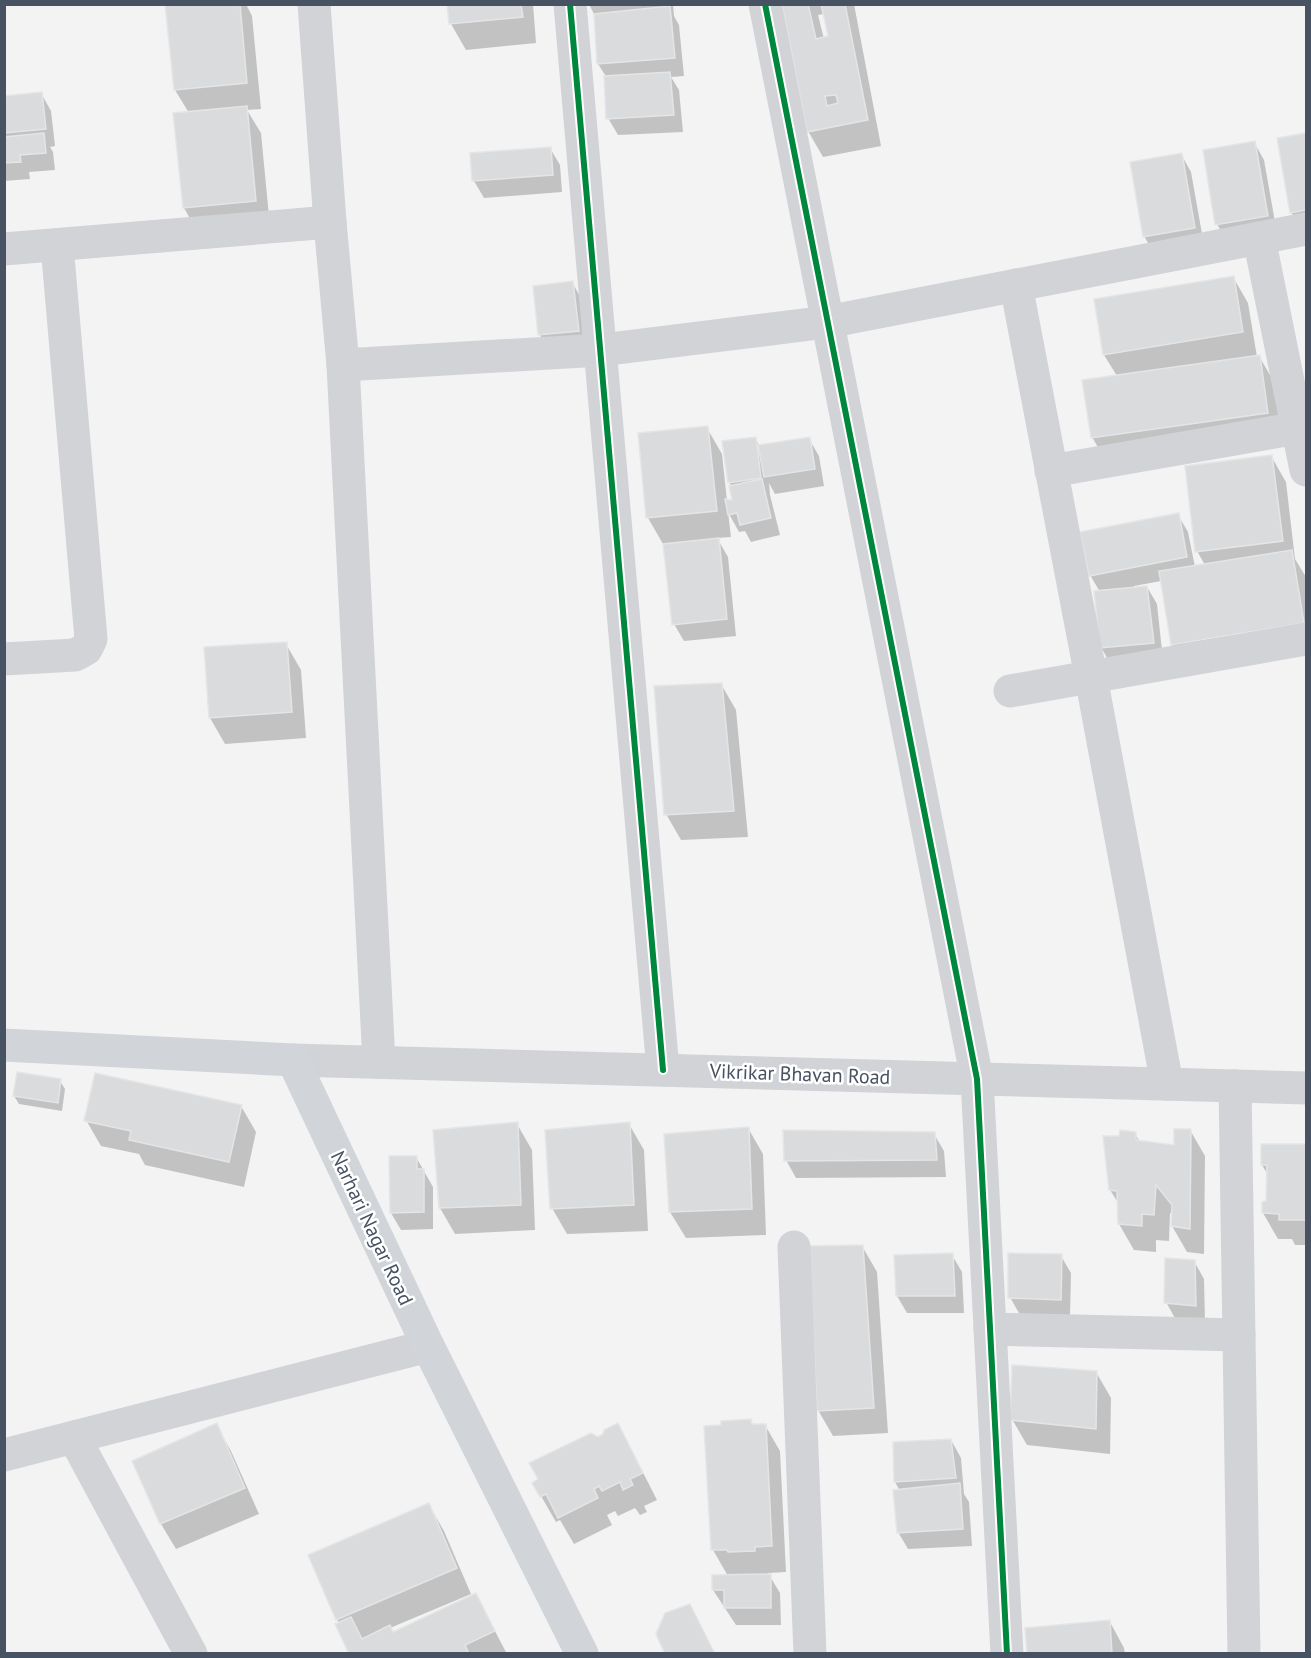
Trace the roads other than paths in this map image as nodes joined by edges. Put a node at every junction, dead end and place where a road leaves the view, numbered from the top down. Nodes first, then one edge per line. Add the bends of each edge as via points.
1 (314, 4) edge
2 (570, 4) edge
3 (765, 4) edge
4 (330, 222) junction
5 (1306, 229) edge
6 (1259, 238) junction
7 (57, 245) junction
8 (4, 249) edge
9 (1016, 285) junction
10 (827, 322) junction
11 (601, 350) junction
12 (343, 365) junction
13 (1298, 428) junction
14 (1306, 470) edge
15 (1052, 471) junction
16 (1306, 639) edge
17 (4, 659) edge
18 (1091, 677) junction
19 (1010, 691) dead end
20 (4, 1045) edge
21 (294, 1060) junction
22 (379, 1062) junction
23 (663, 1070) junction
24 (977, 1079) junction
25 (1167, 1084) junction
26 (1235, 1086) junction
27 (1306, 1088) edge
28 (794, 1247) dead end
29 (990, 1329) junction
30 (1239, 1335) junction
31 (428, 1346) junction
32 (74, 1437) junction
33 (4, 1455) edge
34 (191, 1653) edge
35 (582, 1653) edge
36 (810, 1653) edge
37 (1007, 1653) edge
38 (1244, 1653) edge

1 - 4 street
2 - 11 street
3 - 10 street
4 - 7 street
4 - 12 street
5 - 6 street
6 - 9 street
6 - 13 street
7 - 8 street
7 - 17 street via 90,639 86,649 75,654
9 - 10 street
9 - 15 street
10 - 11 street
10 - 24 street
11 - 12 street
11 - 23 street
12 - 22 street
13 - 14 street
13 - 15 street
15 - 18 street
16 - 18 street
18 - 19 street
18 - 25 street
20 - 21 street
21 - 22 street, Vikrikar Bhavan Road
21 - 31 street, Narhari Nagar Road
22 - 23 street, Vikrikar Bhavan Road
23 - 24 street, Vikrikar Bhavan Road
24 - 25 street, Vikrikar Bhavan Road
24 - 29 street
25 - 26 street, Vikrikar Bhavan Road
26 - 27 street, Vikrikar Bhavan Road
26 - 30 street
28 - 36 street
29 - 30 street
29 - 37 street
30 - 38 street
31 - 32 street
31 - 35 street, Narhari Nagar Road
32 - 33 street
32 - 34 street

